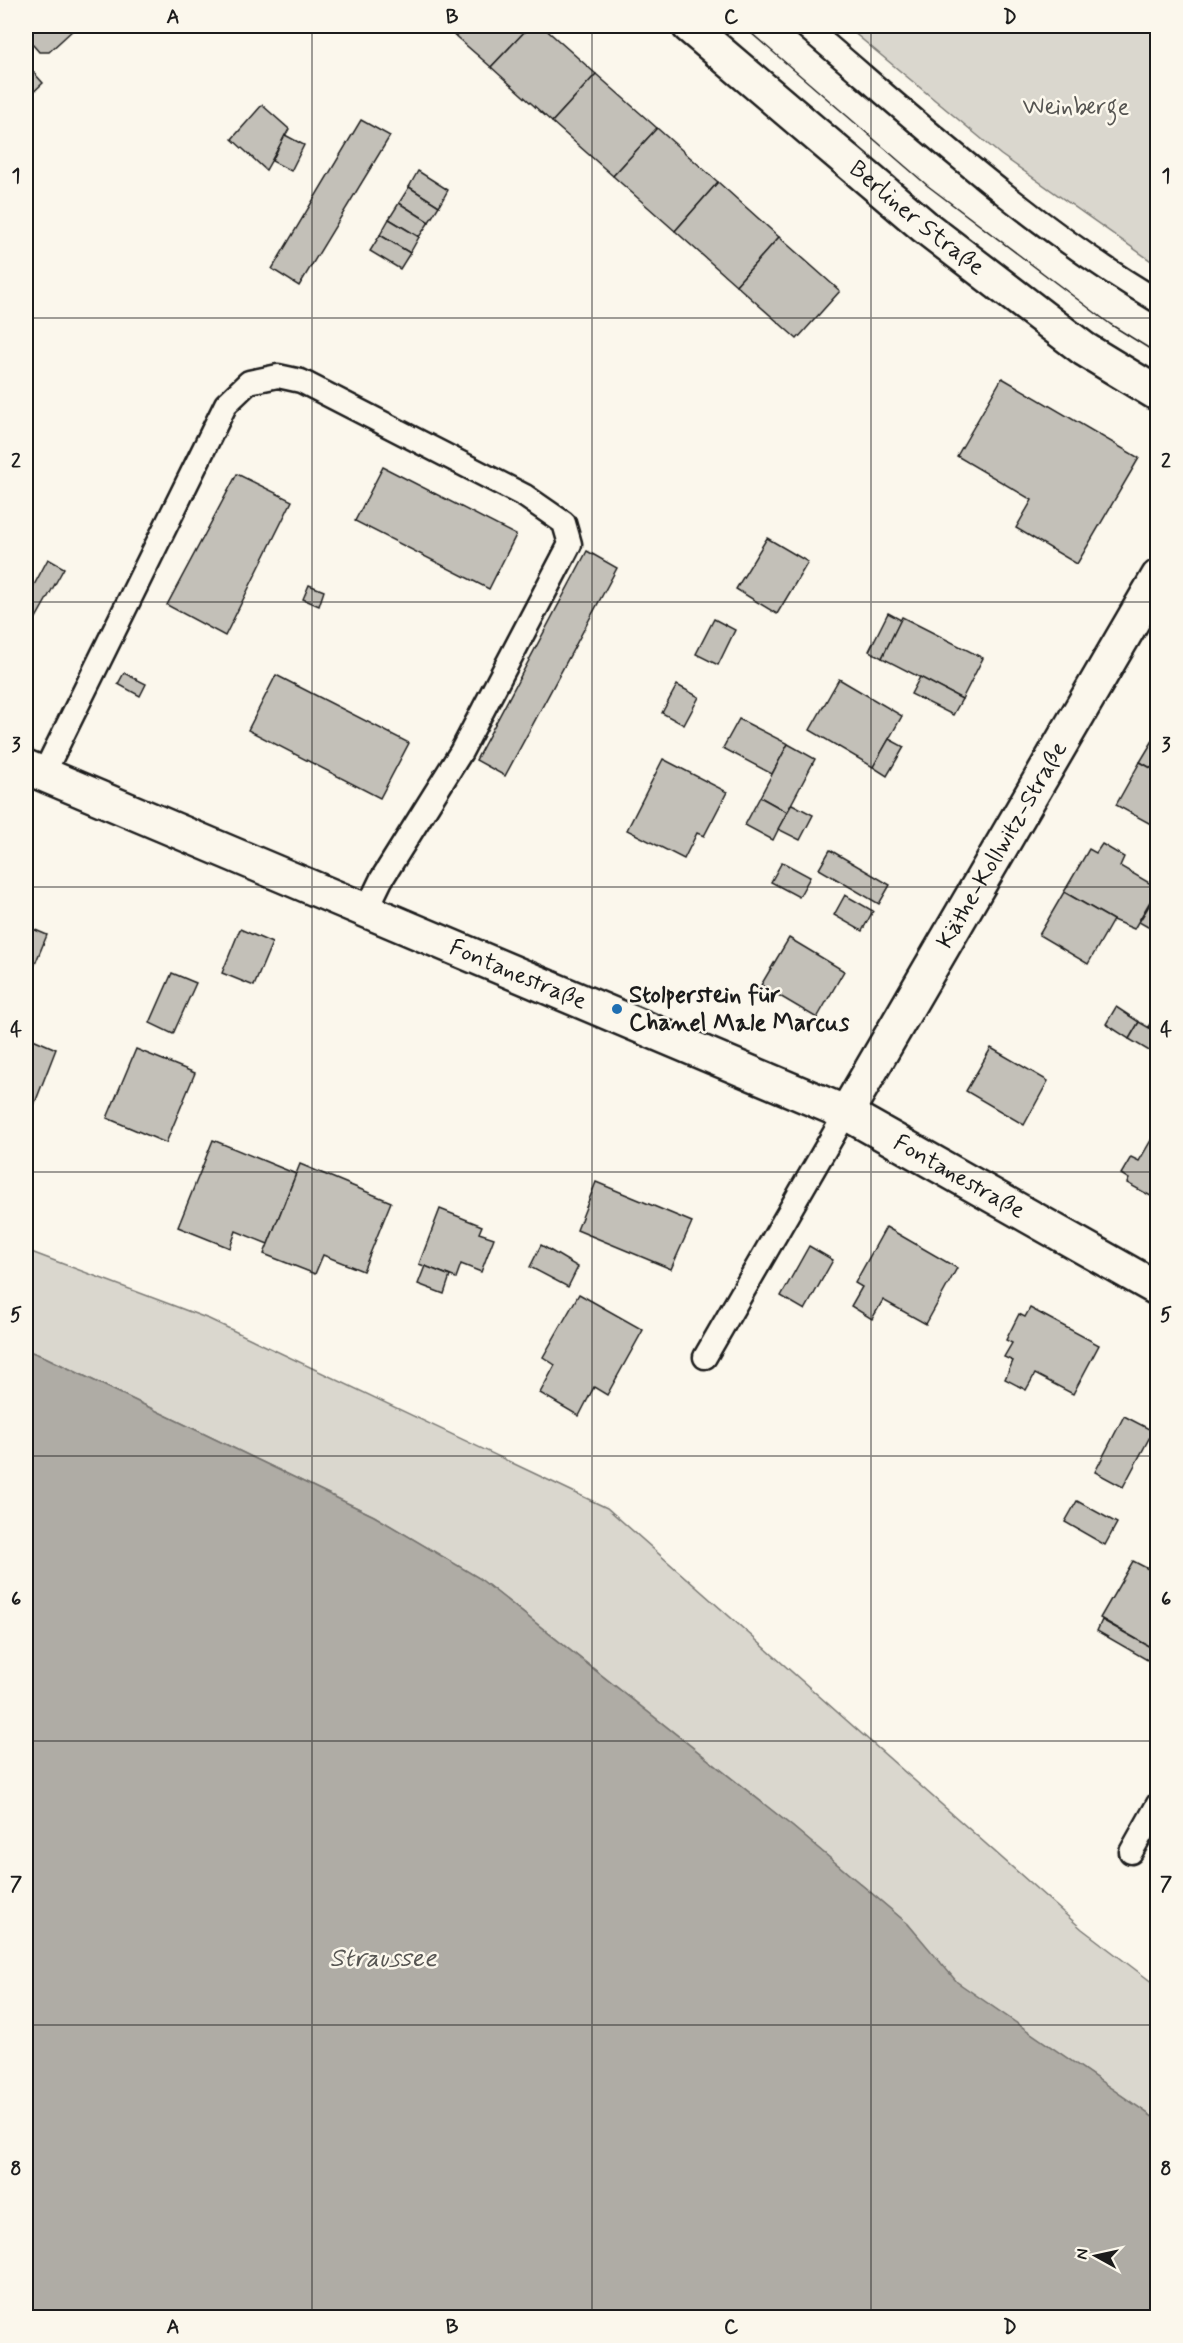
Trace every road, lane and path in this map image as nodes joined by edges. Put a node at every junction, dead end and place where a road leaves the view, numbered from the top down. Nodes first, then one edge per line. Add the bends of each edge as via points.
1 (689, 26) edge
2 (805, 26) edge
3 (1158, 301) edge
4 (1158, 394) edge
5 (1158, 577) edge
6 (34, 771) edge
7 (366, 911) junction
8 (846, 1113) junction
9 (1158, 1289) edge
10 (705, 1356) dead end
11 (1158, 1804) edge
12 (1131, 1852) dead end

1 - 4 street, Berliner Straße via 925,227 1084,349
2 - 3 lane via 1038,221
5 - 8 street, Käthe-Kollwitz-Straße
6 - 7 street, Fontanestraße
6 - 7 lane via 226,404 249,382 278,376 301,381 525,496 564,523 570,544 461,752 381,880
7 - 8 street, Fontanestraße
8 - 9 street, Fontanestraße
8 - 10 lane
11 - 12 lane

